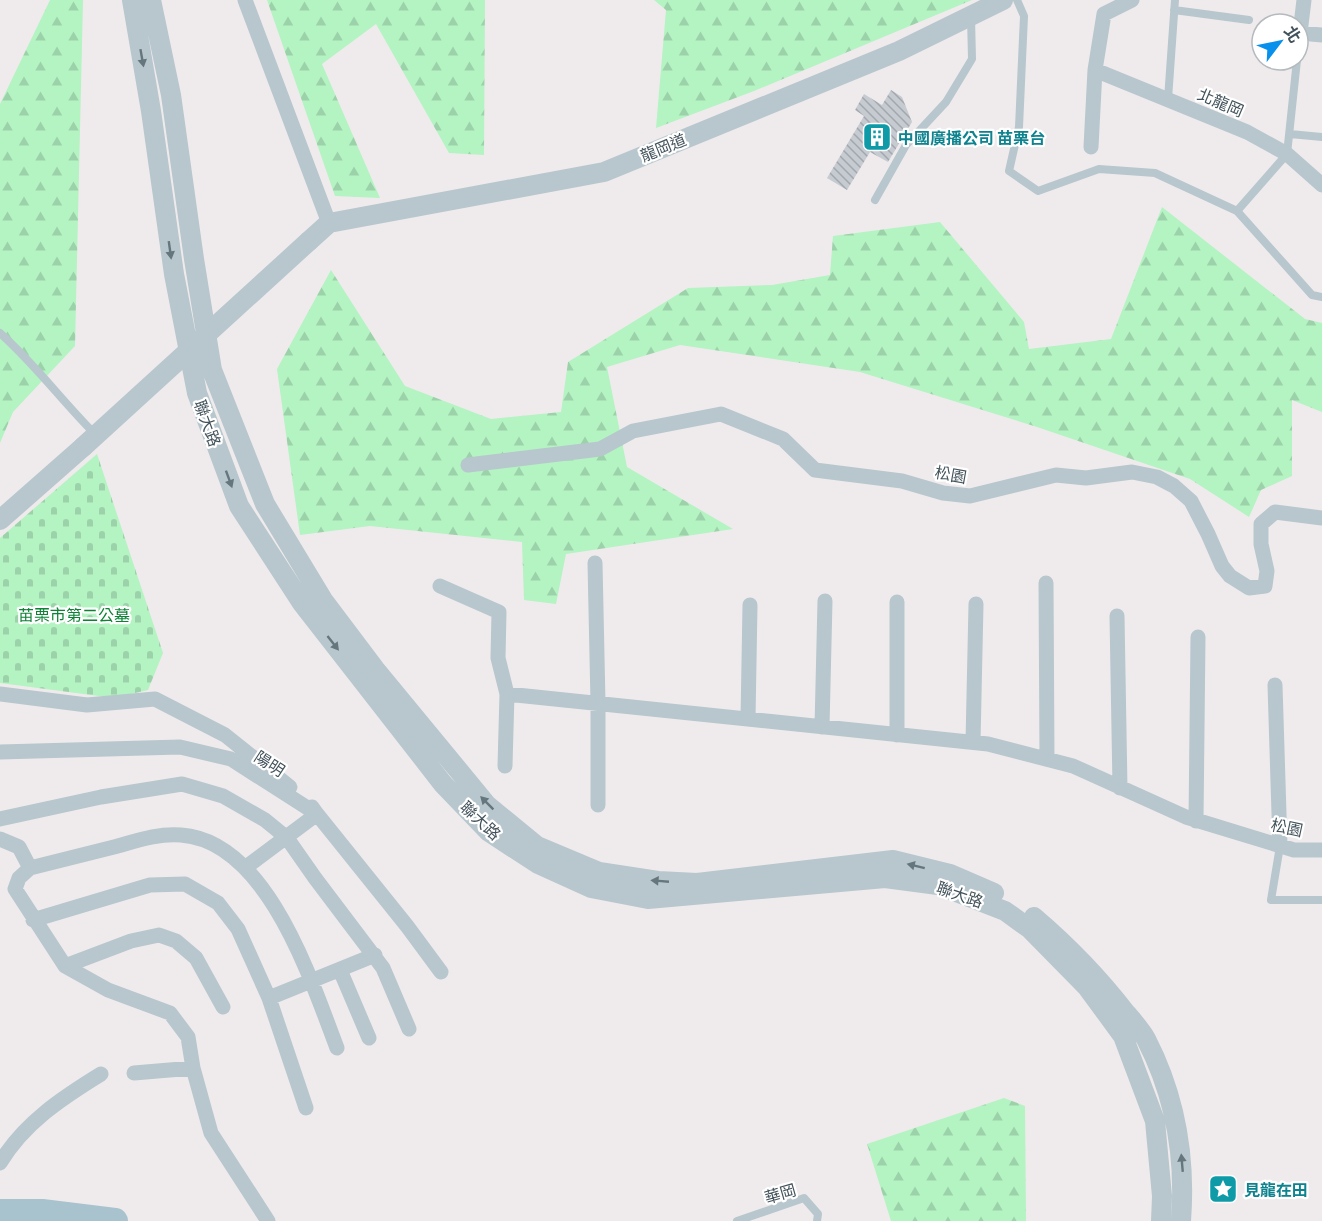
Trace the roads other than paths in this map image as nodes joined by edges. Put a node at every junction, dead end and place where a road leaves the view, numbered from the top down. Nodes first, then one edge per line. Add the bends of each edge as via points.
1 (132, 0) edge
2 (151, 0) edge
3 (245, 0) edge
4 (1003, 0) edge
5 (1017, 0) edge
6 (1132, 0) edge
7 (1175, 0) edge
8 (1174, 10) junction
9 (971, 16) junction
10 (1249, 20) dead end
11 (1095, 70) junction
12 (1296, 72) edge
13 (1168, 99) junction
14 (1290, 134) junction
15 (1322, 137) edge
16 (1090, 147) dead end
17 (1287, 154) junction
18 (1322, 185) edge
19 (875, 200) dead end
20 (1237, 211) junction
21 (329, 223) junction
22 (1322, 297) edge
23 (0, 333) edge
24 (89, 441) junction
25 (468, 465) dead end
26 (1322, 518) edge
27 (0, 520) edge
28 (595, 563) dead end
29 (1046, 582) dead end
30 (440, 586) dead end
31 (825, 601) dead end
32 (897, 602) dead end
33 (976, 604) dead end
34 (750, 605) dead end
35 (1117, 616) dead end
36 (1198, 637) dead end
37 (369, 675) junction
38 (1275, 685) dead end
39 (0, 694) edge
40 (507, 694) junction
41 (598, 704) junction
42 (748, 719) junction
43 (822, 727) junction
44 (897, 735) junction
45 (973, 742) junction
46 (0, 752) edge
47 (1047, 759) junction
48 (505, 766) dead end
49 (1120, 788) junction
50 (598, 805) dead end
51 (317, 814) junction
52 (0, 819) edge
53 (1196, 821) junction
54 (287, 837) junction
55 (0, 839) edge
56 (1280, 846) junction
57 (1322, 850) edge
58 (246, 867) junction
59 (30, 868) junction
60 (1322, 900) edge
61 (33, 920) junction
62 (375, 955) junction
63 (65, 966) junction
64 (340, 970) junction
65 (441, 972) dead end
66 (311, 981) junction
67 (269, 998) junction
68 (223, 1007) dead end
69 (409, 1029) dead end
70 (369, 1038) dead end
71 (338, 1048) dead end
72 (193, 1068) junction
73 (134, 1073) dead end
74 (101, 1074) dead end
75 (306, 1108) dead end
76 (0, 1163) edge
77 (0, 1212) edge
78 (115, 1221) edge
79 (268, 1221) edge
80 (737, 1221) edge
81 (818, 1221) edge
82 (1161, 1221) edge
83 (1181, 1221) edge

1 -> 37 street, 聯大路 via 174,274 197,393 239,506 302,603
2 - 37 street, 聯大路 via 171,95 212,369 265,504
3 - 21 street
4 - 9 street, 龍岡道
5 - 20 lane via 1024,15 1020,116 1009,171 1038,191 1099,169 1155,173
6 - 11 street via 1104,14
7 - 8 lane
8 - 10 lane
8 - 13 lane
9 - 19 lane via 972,59 946,102 906,145
9 - 21 street, 龍岡道 via 899,51 604,172
11 - 13 street, 北龍岡
11 - 16 street
12 - 14 lane
13 - 17 street, 北龍岡 via 1247,132
14 - 15 lane
14 - 17 lane
17 - 18 street, 北龍岡
17 - 20 lane
20 - 22 lane via 1312,295
21 - 24 street, bridge
23 - 24 lane via 26,356 73,412
24 - 27 street
25 - 26 street, 松園 via 600,450 633,430 721,414 783,440 814,470 902,481 944,493 970,496 1056,475 1086,478 1132,472 1157,477 1191,501 1222,566 1249,588 1265,586 1261,524 1275,512
28 - 41 street
29 - 47 street
30 - 40 street via 499,612 498,658
31 - 43 street
32 - 44 street
33 - 45 street
34 - 42 street
35 - 49 street
36 - 53 street
37 - 82 street, 聯大路 via 443,784 489,832 538,864 591,888 648,899 885,878 938,885 1005,911 1030,929 1087,987 1123,1036 1155,1121
83 -> 37 street, 聯大路 via 1184,1187 1179,1133 1162,1075 1145,1037 1068,945 1019,904 950,874 893,860 697,883 599,872 537,846 487,804
38 - 56 street
39 - 51 street via 87,705 155,699 225,735 304,798
40 - 41 street, 松園
40 - 48 street
41 - 42 street, 松園
41 - 50 street
42 - 43 street, 松園
43 - 44 street, 松園
44 - 45 street, 松園
45 - 47 street, 松園
46 - 51 street, 陽明 via 180,747 231,759
47 - 49 street, 松園 via 1073,766
49 - 53 street, 松園
51 - 54 street
51 - 65 street, 陽明
52 - 54 street via 182,784 223,796
53 - 56 street, 松園
54 - 58 street
54 - 62 street
55 - 59 street via 19,847
56 - 57 street, 松園
56 - 60 lane via 1271,900
58 - 59 street via 208,840 181,835 156,836
58 - 66 street via 302,955
59 - 61 street via 19,878 15,889
61 - 63 street
61 - 67 street via 150,885 185,884 218,903 238,929
62 - 64 street
62 - 69 street
63 - 68 street via 159,934 176,941 196,958
63 - 72 street via 108,990 170,1012 188,1037
64 - 66 street
64 - 70 street
66 - 67 street
66 - 71 street
67 - 75 street
72 - 73 street
72 - 79 street via 211,1133
74 - 76 street via 44,1112 12,1144
77 - 78 main road via 42,1212
80 - 81 lane, 華岡 via 804,1198 818,1214

